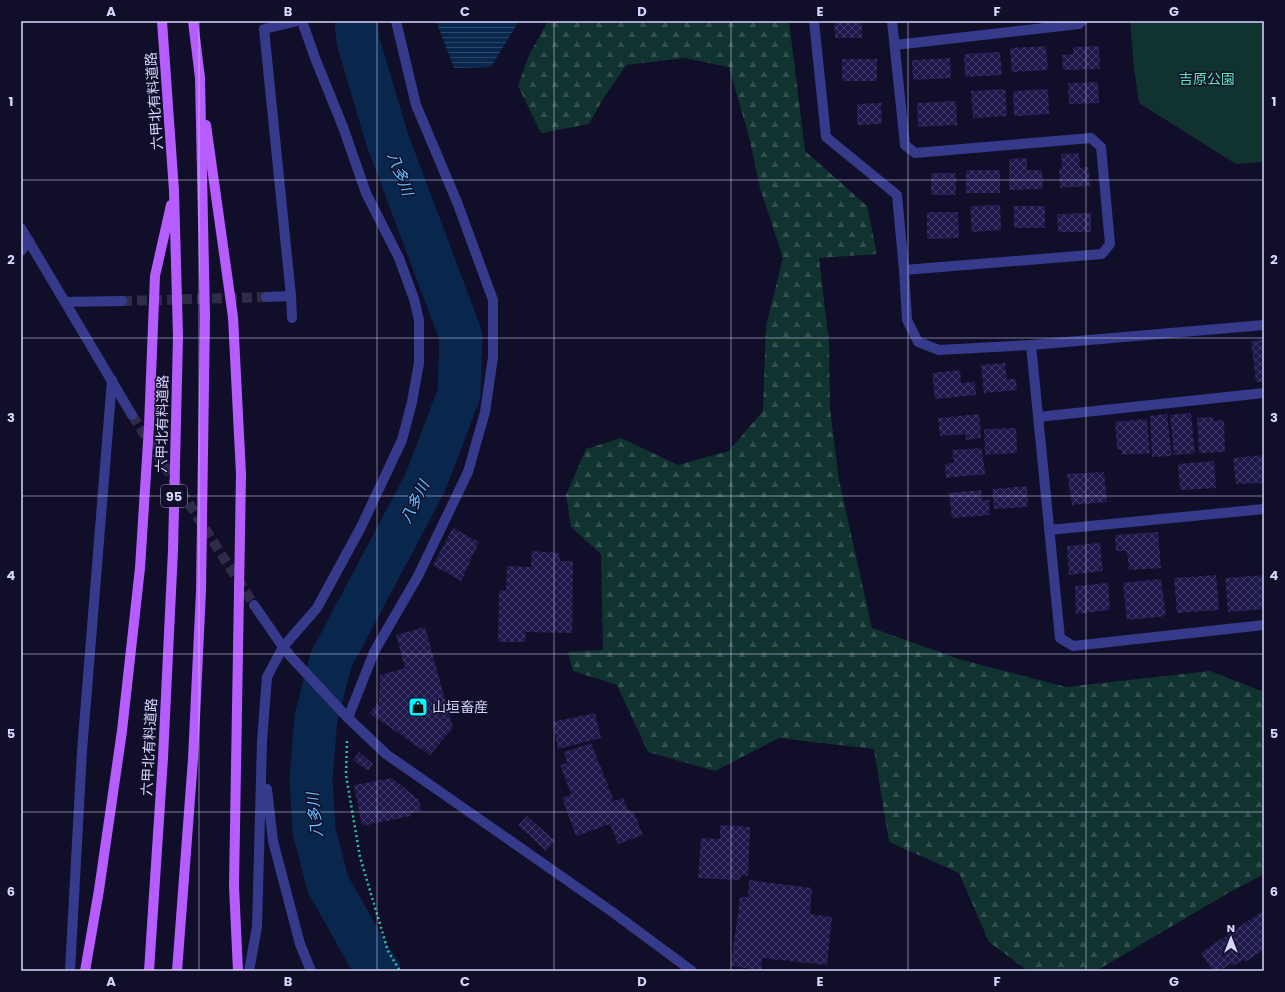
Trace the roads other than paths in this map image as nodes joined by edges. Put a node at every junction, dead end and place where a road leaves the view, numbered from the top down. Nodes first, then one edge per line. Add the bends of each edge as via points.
1 (162, 21) edge
2 (193, 21) edge
3 (298, 21) edge
4 (302, 21) edge
5 (396, 21) edge
6 (814, 21) edge
7 (892, 21) edge
8 (1082, 21) edge
9 (895, 45) junction
10 (200, 78) junction
11 (174, 191) junction
12 (21, 228) edge
13 (29, 241) junction
14 (21, 251) edge
15 (904, 270) junction
16 (291, 296) junction
17 (266, 297) tunnel mouth
18 (122, 301) tunnel mouth
19 (65, 302) junction
20 (292, 318) dead end
21 (1264, 325) edge
22 (1031, 345) junction
23 (112, 380) junction
24 (1264, 393) edge
25 (132, 415) tunnel mouth
26 (1038, 417) junction
27 (1264, 509) edge
28 (1049, 530) junction
29 (254, 605) tunnel mouth
30 (1264, 625) edge
31 (283, 647) junction
32 (351, 721) junction
33 (263, 755) junction
34 (70, 971) edge
35 (85, 971) edge
36 (148, 971) edge
37 (177, 971) edge
38 (238, 971) edge
39 (249, 971) edge
40 (311, 971) edge
41 (692, 971) edge

1 - 11 main road, 六甲北有料道路 / 95
2 - 10 main road, 95
3 - 16 street via 264,29
4 - 31 street via 366,193 399,258 414,299 419,320 419,363 402,440 361,527 316,608
5 - 32 street via 416,105 457,202 493,300 493,358 485,412 468,472 418,576 374,652
6 - 15 street via 826,137 897,195
7 - 9 street
8 - 9 street via 1079,24
9 - 15 street via 905,145 915,153 1091,138 1101,147 1110,244 1102,254
10 - 37 main road, 95 via 205,316 201,591 193,759
10 - 38 main road via 232,317 241,474 234,886
11 - 35 main road, 95 via 155,276 140,568 121,738 100,890
11 - 36 main road, 六甲北有料道路 / 95 via 178,336 173,550 163,758
12 - 13 street
13 - 14 street
13 - 19 street
15 - 22 street via 906,320 918,342 939,350
16 - 17 street
16 - 20 street
18 - 19 street
19 - 23 street
21 - 22 street
22 - 26 street
23 - 25 street
23 - 34 street via 82,751
24 - 26 street
26 - 28 street
27 - 28 street
28 - 30 street via 1060,638 1073,646
29 - 31 street
31 - 32 street
31 - 33 street via 267,677
32 - 41 street via 386,754 611,911
33 - 39 street via 257,927
33 - 40 street via 273,841 300,944

